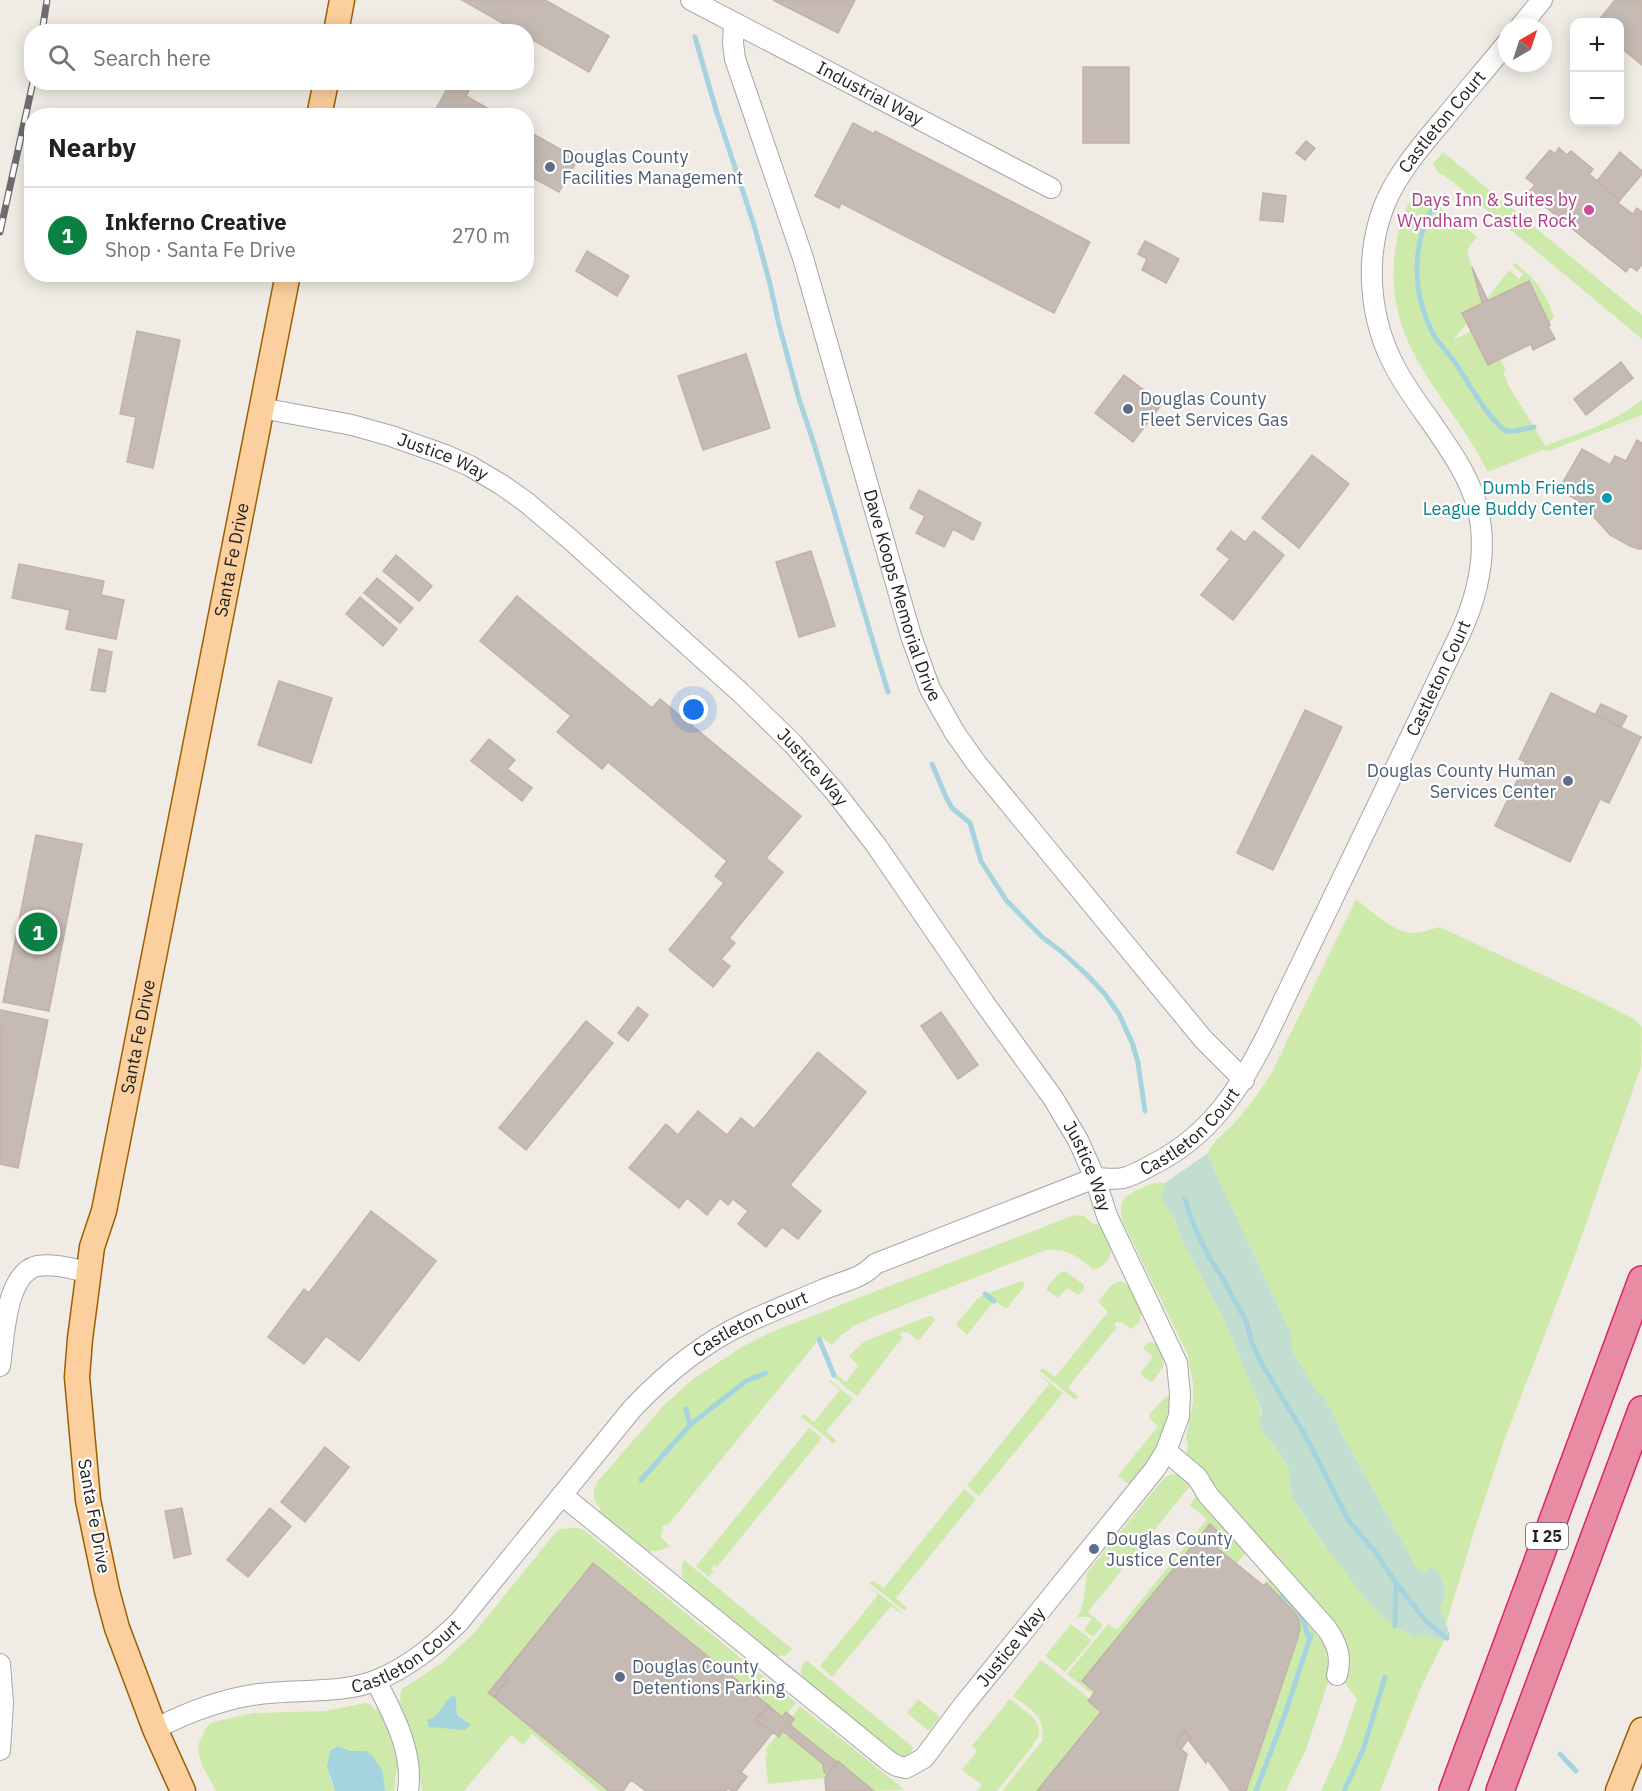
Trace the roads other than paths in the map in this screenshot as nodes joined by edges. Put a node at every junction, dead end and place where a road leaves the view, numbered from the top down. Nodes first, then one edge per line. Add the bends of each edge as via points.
1 (342, 0) edge
2 (691, 0) edge
3 (1542, 0) edge
4 (1527, 18) edge
5 (734, 23) junction
6 (338, 24) edge
7 (1498, 54) edge
8 (324, 90) edge
9 (321, 108) edge
10 (1051, 188) dead end
11 (286, 282) edge
12 (261, 408) junction
13 (1244, 1080) junction
14 (1095, 1178) junction
15 (88, 1272) junction
16 (1642, 1280) edge
17 (0, 1366) edge
18 (1642, 1410) edge
19 (1167, 1450) junction
20 (562, 1495) junction
21 (0, 1664) edge
22 (1337, 1675) dead end
23 (376, 1681) junction
24 (155, 1729) junction
25 (1642, 1730) edge
26 (0, 1750) edge
27 (409, 1790) edge
28 (183, 1791) edge
29 (1453, 1791) edge
30 (1500, 1791) edge
31 (1618, 1791) edge

1 - 6 main road
2 - 5 street, Industrial Way
3 - 4 street
5 - 10 street, Industrial Way
5 - 13 street, Dave Koops Memorial Drive via 735,59 802,258 911,636 930,689 977,764 1197,1032
7 - 13 street, Castleton Court via 1398,179 1379,220 1372,267 1374,304 1389,354 1458,463 1478,511 1482,554 1477,590 1467,620
8 - 9 main road
11 - 12 main road, Santa Fe Drive
12 - 14 street, Justice Way via 391,436 486,475 571,540 741,693 836,792 876,845 1057,1105
12 - 15 main road, Santa Fe Drive via 104,1211
13 - 14 street, Castleton Court via 1219,1114 1171,1155 1123,1178
14 - 19 street, Justice Way via 1107,1216 1177,1363 1181,1405
14 - 20 street, Castleton Court via 876,1264 868,1272 730,1331 682,1362 648,1392
15 - 17 street via 44,1265 31,1268 22,1276 9,1306
15 - 24 main road, Santa Fe Drive via 77,1377 88,1500 117,1628
16 - 29 highway, I 25
18 - 30 highway, I 25
19 - 20 street, Justice Way via 924,1758 906,1768 890,1762
19 - 22 street via 1197,1477 1208,1495 1327,1629 1340,1657
20 - 23 street, Castleton Court via 459,1622 411,1662
21 - 26 street
23 - 24 street, Castleton Court via 226,1700
23 - 27 street via 397,1722 408,1764
24 - 28 main road, Santa Fe Drive
25 - 31 main road

